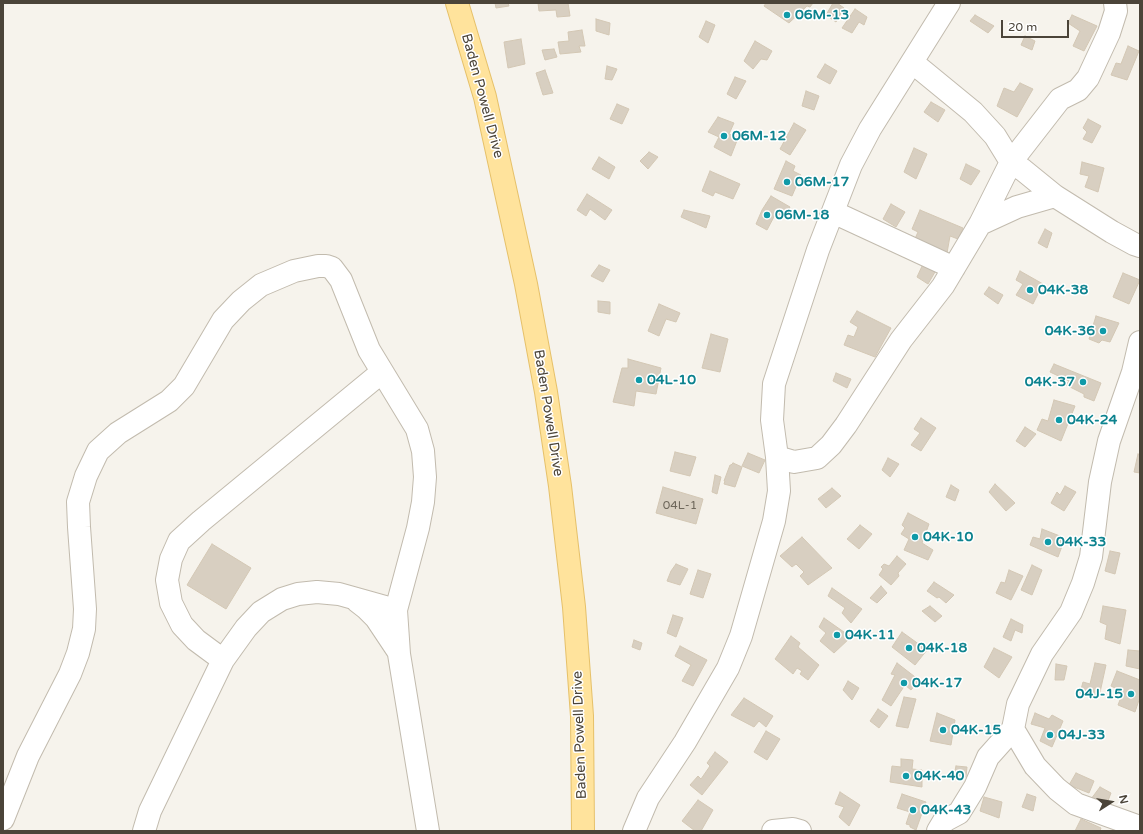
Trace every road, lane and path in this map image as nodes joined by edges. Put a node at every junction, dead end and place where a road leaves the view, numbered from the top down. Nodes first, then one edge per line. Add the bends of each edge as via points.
1 (457, 3) edge
2 (949, 3) edge
3 (1115, 3) edge
4 (912, 62) junction
5 (1011, 162) junction
6 (1055, 196) junction
7 (833, 212) junction
8 (980, 224) junction
9 (1140, 246) edge
10 (954, 268) junction
11 (1140, 342) edge
12 (382, 372) junction
13 (777, 457) junction
14 (353, 598) junction
15 (396, 610) junction
16 (399, 654) junction
17 (223, 660) junction
18 (1013, 729) junction
19 (3, 819) edge
20 (1137, 823) edge
21 (144, 831) edge
22 (428, 831) edge
23 (583, 831) edge
24 (634, 831) edge
25 (773, 831) edge
26 (800, 831) edge
27 (938, 831) edge

1 - 23 main road, Baden Powell Drive via 488,111 523,269 546,392 574,607 581,708
2 - 4 street
3 - 5 street via 1116,10 1109,33 1088,78 1078,90 1060,99
4 - 5 street via 973,112 995,136
4 - 7 street via 851,165
5 - 6 street
5 - 8 street
6 - 8 street via 1017,207
6 - 9 street via 1112,232
7 - 10 street
7 - 13 street via 774,384 772,420
8 - 10 street
10 - 13 street via 901,340 831,445 816,458 794,462
11 - 18 street via 1133,372 1109,441 1100,482 1091,556 1083,583 1071,612 1042,654 1018,704
12 - 15 street via 417,428 423,450 425,476 418,528
12 - 17 street via 179,541 171,559 167,580 171,602 182,625 196,640
12 - 19 street via 369,350 341,280 332,268 318,266 294,271 261,285 240,300 223,320 184,386 169,401 118,433 98,452 86,476 78,502 84,629 70,674 28,756
13 - 24 street via 779,491 774,520 741,636 728,668 685,742 648,798
14 - 15 street
14 - 16 street via 376,618
14 - 17 street via 317,592 282,599 261,612
15 - 16 street
16 - 22 street
17 - 21 street via 150,811
18 - 20 street via 1036,766 1057,789 1076,804
18 - 27 street via 988,756 975,787 959,813 944,821
25 - 26 street

